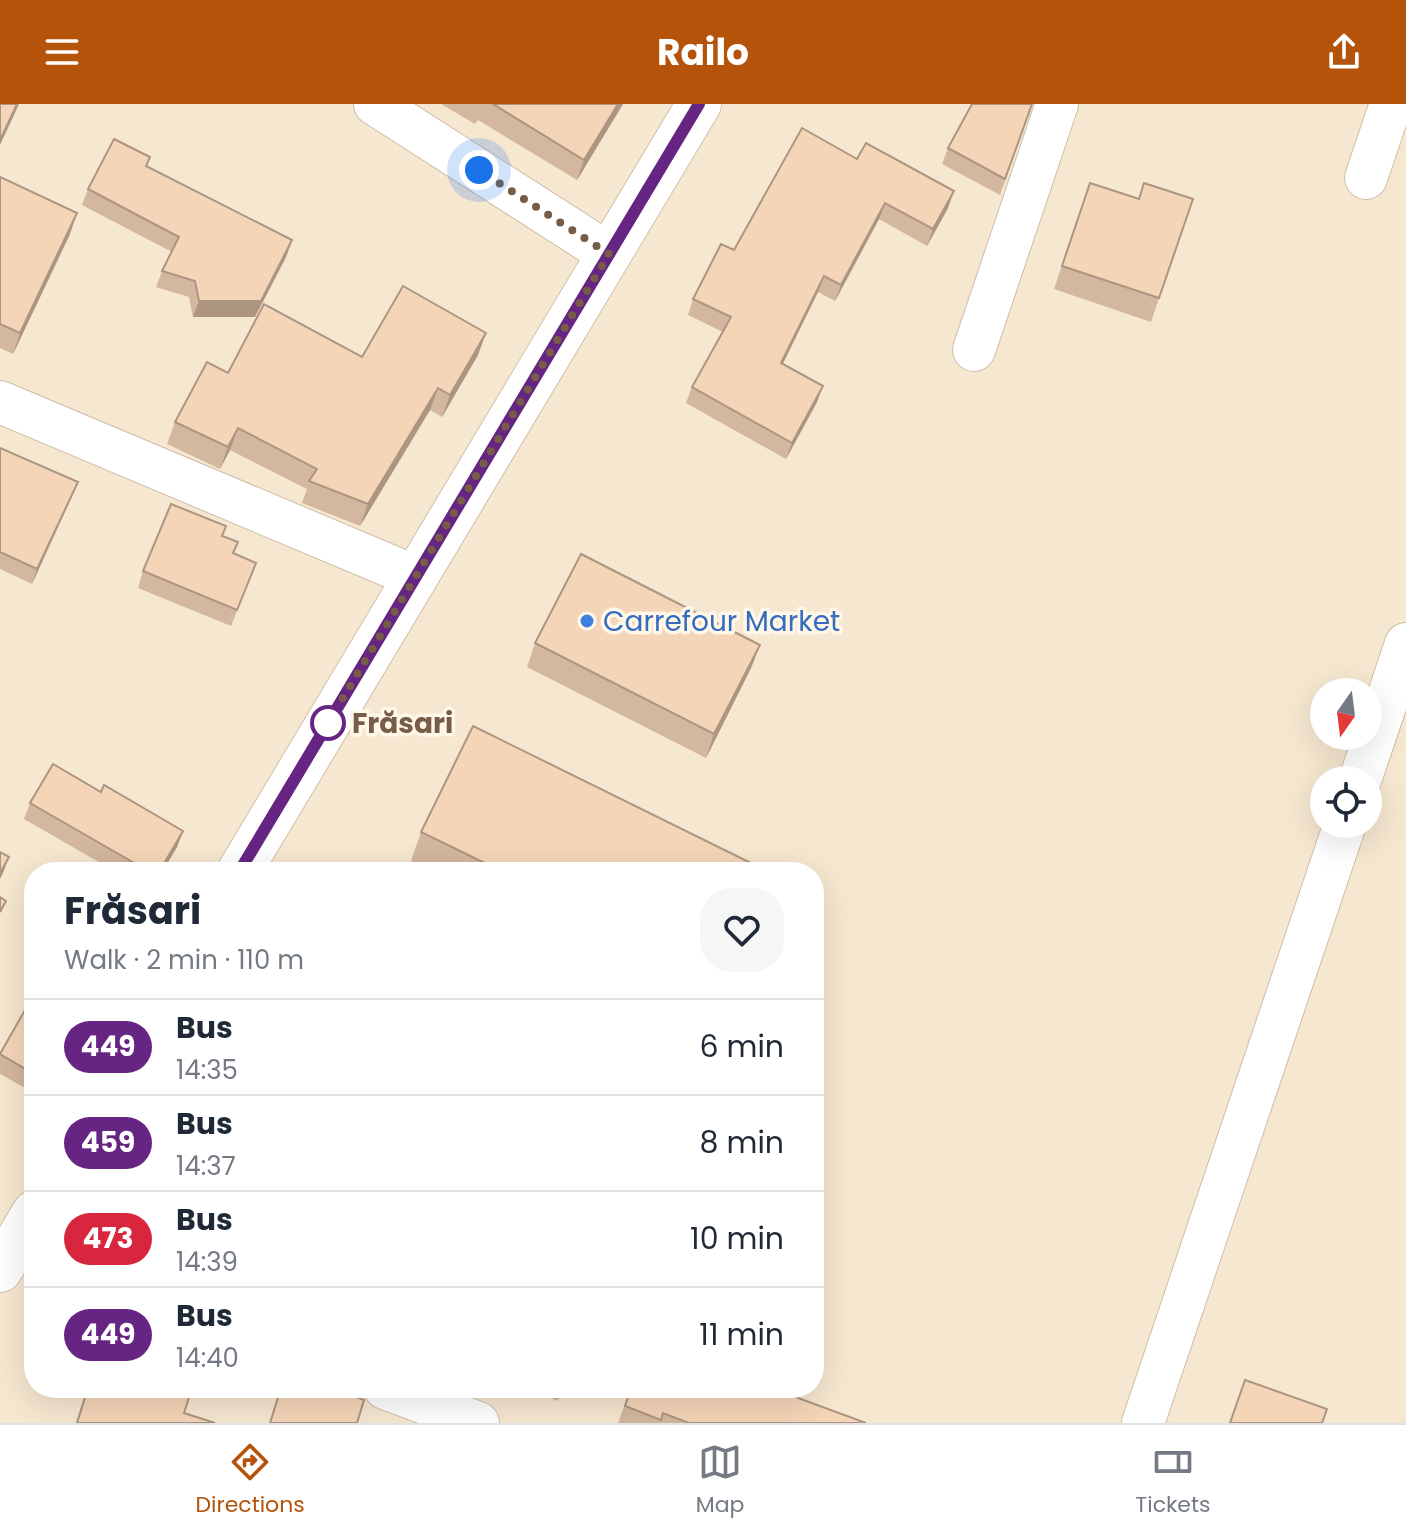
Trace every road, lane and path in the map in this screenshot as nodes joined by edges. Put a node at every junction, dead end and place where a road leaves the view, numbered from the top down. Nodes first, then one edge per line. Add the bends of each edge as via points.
1 (375, 104) edge
2 (699, 104) edge
3 (1057, 104) edge
4 (1391, 104) edge
5 (1366, 178) dead end
6 (609, 254) junction
7 (974, 350) dead end
8 (0, 402) edge
9 (416, 577) junction
10 (1406, 644) edge
11 (1365, 766) edge
12 (1340, 838) edge
13 (245, 862) edge
14 (412, 1398) edge
15 (478, 1423) edge
16 (1143, 1423) edge

1 - 6 street
2 - 6 main road
3 - 7 street
4 - 5 street
6 - 9 main road
8 - 9 street
9 - 13 main road
10 - 11 street
12 - 16 street
14 - 15 street

